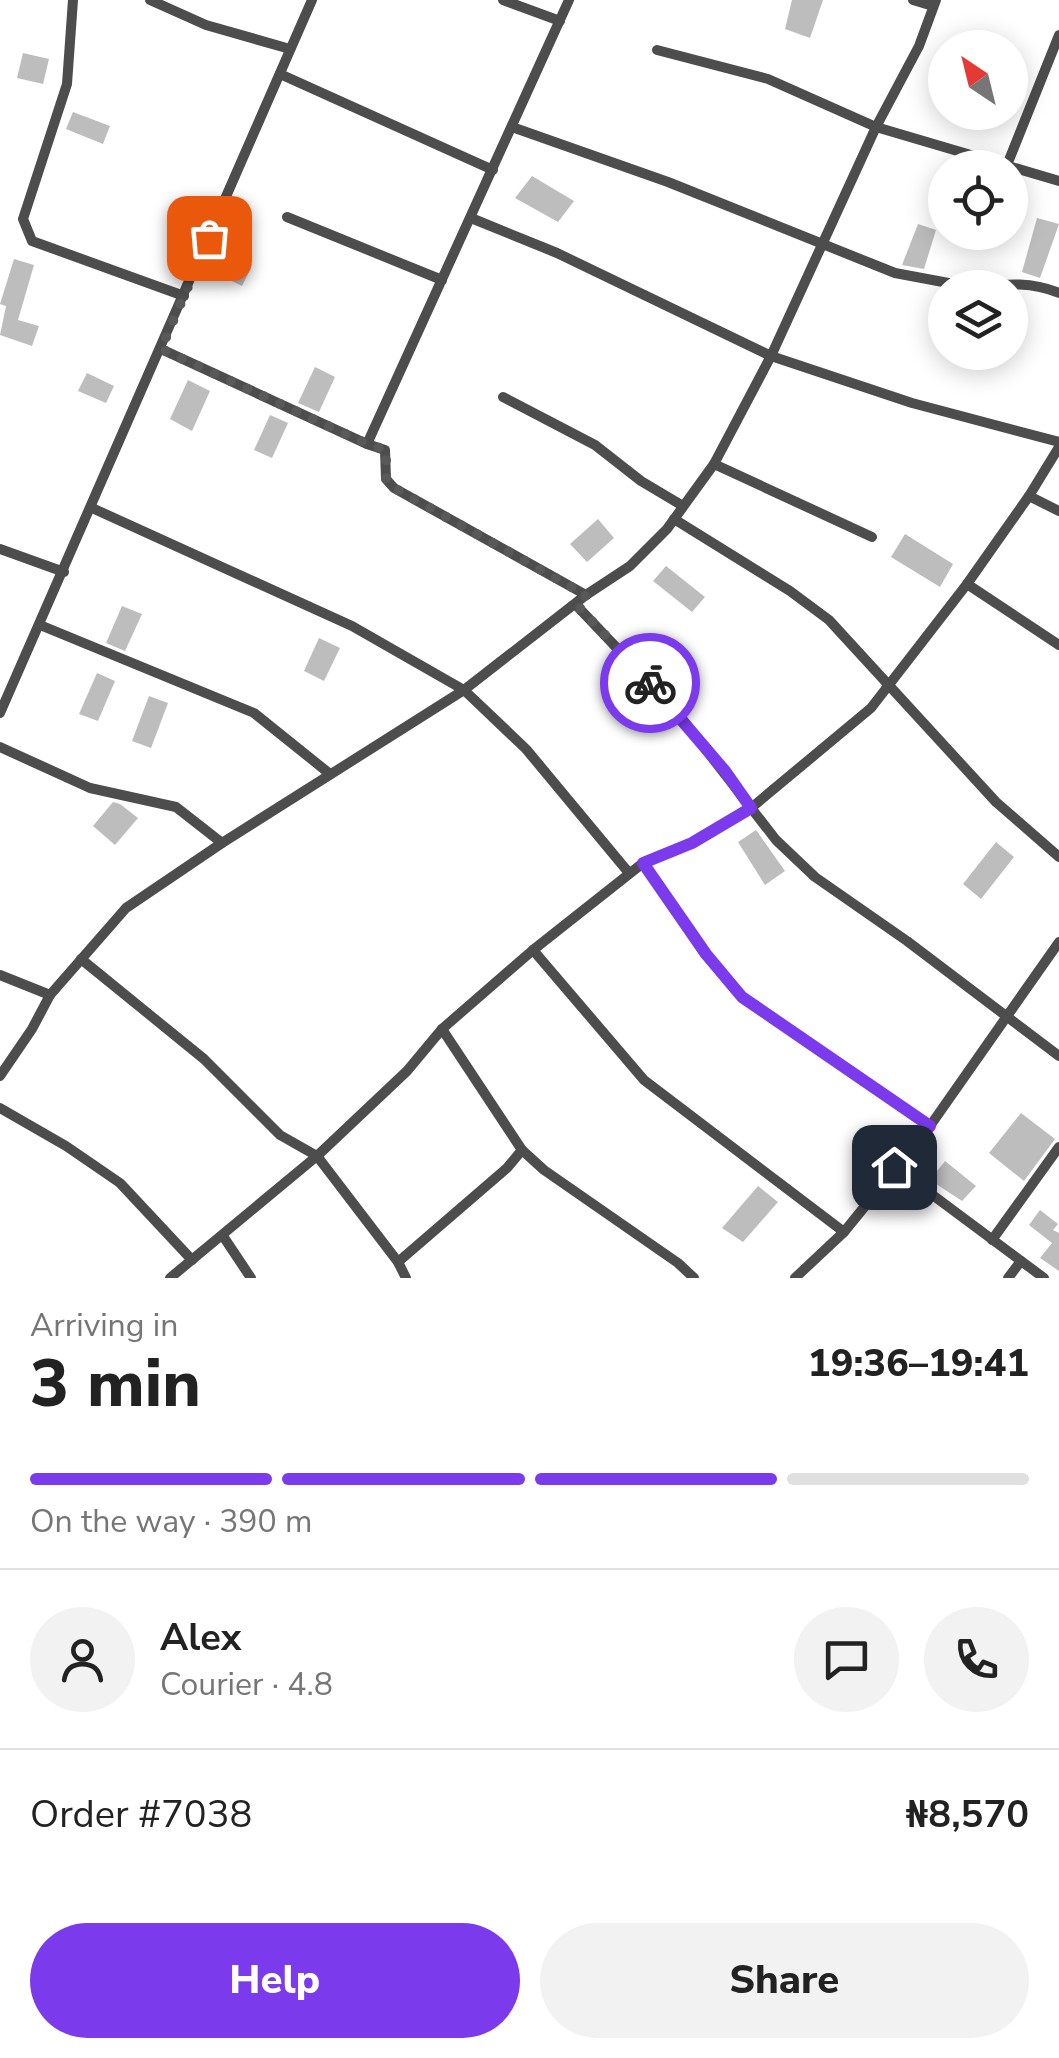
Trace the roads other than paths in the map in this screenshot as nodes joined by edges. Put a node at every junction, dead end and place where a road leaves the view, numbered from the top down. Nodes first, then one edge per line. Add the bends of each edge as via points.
1 (73, 0) edge
2 (150, 0) edge
3 (312, 0) edge
4 (503, 0) edge
5 (569, 0) edge
6 (913, 0) edge
7 (934, 3) edge
8 (560, 21) junction
9 (1059, 36) edge
10 (290, 49) junction
11 (657, 50) dead end
12 (280, 74) junction
13 (512, 126) junction
14 (876, 128) junction
15 (956, 150) edge
16 (1013, 150) edge
17 (492, 170) junction
18 (1028, 171) edge
19 (1059, 182) edge
20 (287, 217) dead end
21 (471, 218) junction
22 (821, 243) junction
23 (928, 279) edge
24 (442, 280) junction
25 (1028, 285) edge
26 (1059, 294) edge
27 (184, 296) junction
28 (161, 349) junction
29 (771, 356) junction
30 (503, 397) dead end
31 (367, 444) junction
32 (1059, 444) edge
33 (714, 464) junction
34 (1030, 496) junction
35 (684, 506) junction
36 (92, 508) junction
37 (1059, 512) edge
38 (674, 519) junction
39 (872, 537) dead end
40 (0, 548) edge
41 (64, 572) junction
42 (967, 584) junction
43 (586, 595) junction
44 (576, 604) junction
45 (40, 626) junction
46 (1059, 645) edge
47 (887, 684) junction
48 (464, 690) junction
49 (0, 712) edge
50 (0, 748) edge
51 (330, 774) junction
52 (751, 808) junction
53 (222, 843) junction
54 (1059, 857) edge
55 (643, 863) junction
56 (630, 873) junction
57 (1059, 942) edge
58 (533, 950) junction
59 (81, 959) junction
60 (0, 974) edge
61 (50, 995) junction
62 (1006, 1014) junction
63 (442, 1029) junction
64 (1059, 1056) edge
65 (0, 1076) edge
66 (0, 1108) edge
67 (930, 1126) junction
68 (1059, 1147) edge
69 (522, 1150) junction
70 (318, 1156) junction
71 (894, 1167) junction
72 (844, 1232) junction
73 (223, 1236) junction
74 (992, 1240) junction
75 (192, 1260) junction
76 (1021, 1261) junction
77 (398, 1262) junction
78 (170, 1278) edge
79 (252, 1278) edge
80 (406, 1278) edge
81 (694, 1278) edge
82 (795, 1278) edge
83 (1008, 1278) edge
84 (1044, 1278) edge

1 - 27 street via 67,84 23,220 26,234
2 - 10 street via 206,25
3 - 10 street
4 - 8 street
5 - 8 street
6 - 7 street
7 - 14 street
8 - 13 street
9 - 16 street
10 - 12 street
11 - 14 street via 768,80
12 - 17 street
12 - 27 street
13 - 17 street
13 - 22 street
14 - 15 street
14 - 22 street
17 - 21 street
18 - 19 street
20 - 24 street
21 - 24 street
21 - 29 street
22 - 23 street via 894,273
22 - 29 street
24 - 31 street
25 - 26 street
27 - 28 street
28 - 31 street
28 - 36 street
29 - 32 street
29 - 33 street
30 - 35 street via 595,444
31 - 43 street via 386,450 386,479 394,488
32 - 34 street
33 - 35 street
33 - 39 street
34 - 37 street
34 - 42 street
35 - 38 street
36 - 41 street
36 - 48 street via 352,626
38 - 43 street via 630,566
38 - 47 street via 829,620
40 - 41 street
41 - 45 street
42 - 46 street
42 - 47 street
43 - 44 street
44 - 48 street
44 - 52 street via 672,706
45 - 49 street
45 - 51 street via 254,714
47 - 52 street via 871,708
47 - 54 street via 996,802
48 - 51 street
48 - 56 street via 526,749
50 - 53 street via 90,788 176,807
51 - 53 street
52 - 55 street
52 - 62 street via 815,877
53 - 59 street via 126,908
55 - 56 street
55 - 67 street via 742,997
56 - 58 street
57 - 62 street
58 - 63 street
58 - 72 street via 644,1080
59 - 61 street
59 - 70 street via 204,1059 280,1135
60 - 61 street
61 - 65 street
62 - 64 street
62 - 67 street
63 - 69 street
63 - 70 street via 408,1071
66 - 75 street via 120,1183
67 - 71 street
68 - 74 street
69 - 77 street
69 - 81 street
70 - 73 street
70 - 77 street
71 - 72 street
71 - 74 street
72 - 82 street
73 - 75 street
73 - 79 street
74 - 76 street
75 - 78 street
76 - 83 street
76 - 84 street
77 - 80 street

